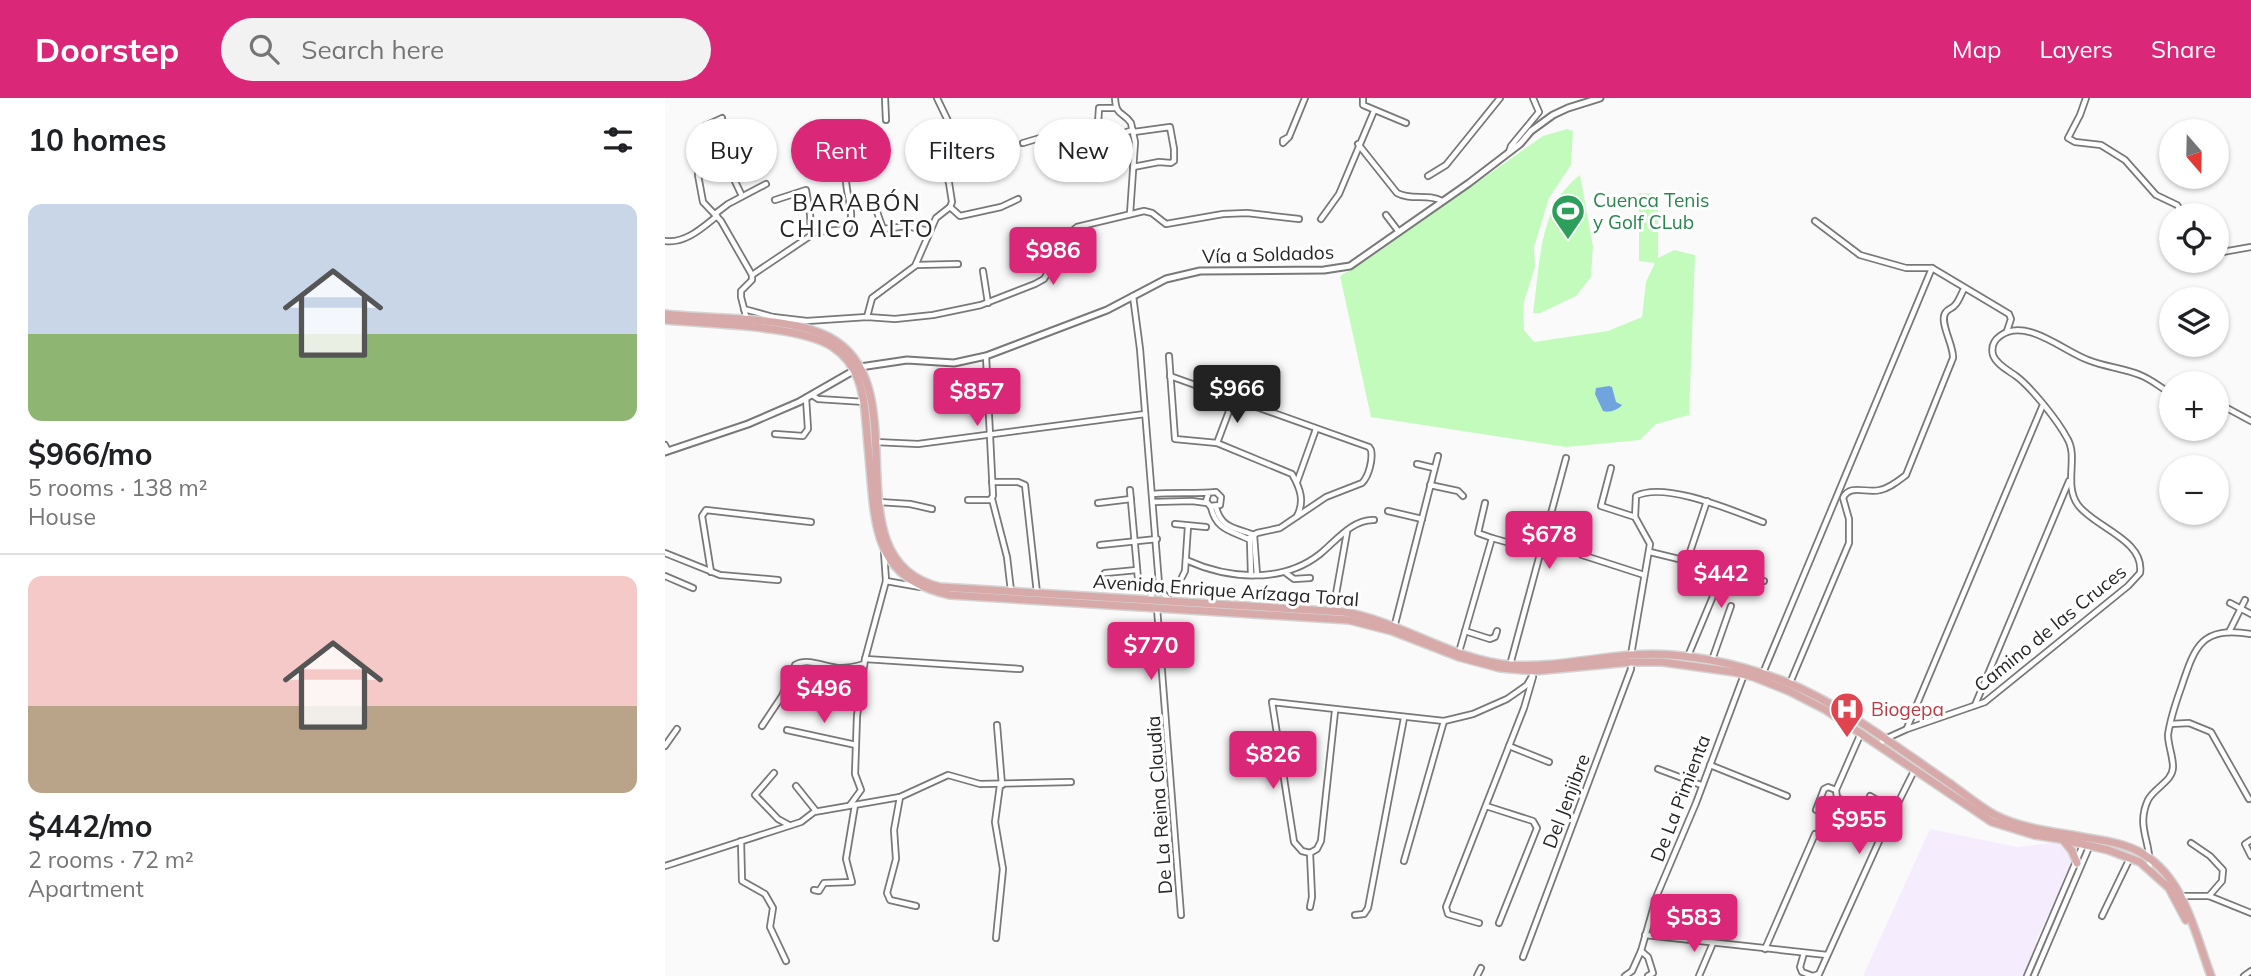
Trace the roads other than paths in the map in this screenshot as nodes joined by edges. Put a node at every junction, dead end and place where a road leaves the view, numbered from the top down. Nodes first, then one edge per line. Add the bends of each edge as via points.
1 (885, 98) edge
2 (937, 98) edge
3 (1115, 98) edge
4 (1305, 98) edge
5 (1363, 98) edge
6 (1500, 98) edge
7 (1534, 98) edge
8 (1600, 98) edge
9 (2086, 98) edge
10 (1116, 108) junction
11 (1374, 111) junction
12 (722, 118) dead end
13 (886, 119) edge
14 (1406, 123) dead end
15 (1134, 131) junction
16 (1289, 136) dead end
17 (1023, 143) dead end
18 (1358, 144) junction
19 (1509, 152) junction
20 (1133, 167) joint
21 (1429, 176) dead end
22 (736, 182) edge
23 (846, 182) edge
24 (1132, 182) edge
25 (766, 184) dead end
26 (742, 196) junction
27 (1018, 199) dead end
28 (775, 200) dead end
29 (1442, 201) junction
30 (2173, 203) edge
31 (875, 206) dead end
32 (950, 207) junction
33 (1130, 214) junction
34 (716, 215) junction
35 (1386, 215) dead end
36 (1299, 219) dead end
37 (1321, 219) dead end
38 (1815, 221) dead end
39 (929, 231) junction
40 (1399, 232) junction
41 (811, 235) junction
42 (665, 241) edge
43 (2251, 247) edge
44 (2229, 251) edge
45 (958, 264) dead end
46 (915, 265) junction
47 (1932, 268) junction
48 (983, 271) dead end
49 (752, 275) junction
50 (1964, 289) junction
51 (1133, 296) junction
52 (988, 303) junction
53 (744, 309) junction
54 (665, 314) edge
55 (867, 317) junction
56 (665, 320) edge
57 (748, 321) junction
58 (771, 323) junction
59 (2007, 332) junction
60 (1169, 355) dead end
61 (986, 356) junction
62 (857, 368) junction
63 (1170, 376) junction
64 (2159, 386) edge
65 (809, 397) junction
66 (1234, 398) junction
67 (865, 402) junction
68 (2042, 406) junction
69 (2229, 409) edge
70 (1145, 414) junction
71 (2251, 421) edge
72 (1316, 429) junction
73 (989, 433) junction
74 (775, 434) dead end
75 (875, 442) junction
76 (1217, 443) junction
77 (665, 444) edge
78 (666, 452) edge
79 (1438, 456) dead end
80 (1566, 458) dead end
81 (1417, 464) dead end
82 (1434, 468) junction
83 (1611, 468) dead end
84 (2069, 480) junction
85 (992, 482) junction
86 (1297, 482) junction
87 (1430, 485) junction
88 (1130, 490) dead end
89 (1153, 494) junction
90 (1208, 495) junction
91 (1463, 496) dead end
92 (992, 499) junction
93 (1131, 499) junction
94 (968, 500) dead end
95 (1707, 501) junction
96 (879, 502) junction
97 (1153, 502) junction
98 (1098, 503) dead end
99 (1485, 503) dead end
100 (1211, 506) junction
101 (932, 509) dead end
102 (1388, 511) dead end
103 (1635, 517) junction
104 (1422, 519) junction
105 (1294, 520) junction
106 (1374, 520) dead end
107 (811, 522) dead end
108 (1763, 522) dead end
109 (1175, 524) dead end
110 (1188, 526) junction
111 (1206, 527) dead end
112 (1347, 531) junction
113 (1252, 537) junction
114 (1492, 538) junction
115 (1157, 539) junction
116 (1134, 541) junction
117 (1100, 545) dead end
118 (884, 552) junction
119 (1541, 552) junction
120 (1649, 552) junction
121 (665, 553) edge
122 (1582, 555) dead end
123 (1186, 560) junction
124 (1687, 561) junction
125 (1137, 570) junction
126 (1724, 570) junction
127 (711, 572) junction
128 (1105, 573) dead end
129 (1286, 573) junction
130 (1254, 575) junction
131 (1644, 575) junction
132 (665, 576) edge
133 (1182, 577) dead end
134 (1310, 578) dead end
135 (1138, 579) dead end
136 (778, 580) dead end
137 (886, 581) junction
138 (1764, 581) dead end
139 (1160, 583) junction
140 (921, 587) junction
141 (693, 588) dead end
142 (1037, 593) junction
143 (1006, 594) junction
144 (1336, 594) dead end
145 (1149, 599) junction
146 (1169, 600) junction
147 (2245, 600) dead end
148 (2230, 603) dead end
149 (1731, 606) dead end
150 (1157, 608) junction
151 (2240, 609) junction
152 (2251, 614) edge
153 (1393, 629) junction
154 (1465, 631) junction
155 (1497, 631) dead end
156 (2228, 632) junction
157 (2251, 634) edge
158 (1459, 652) junction
159 (1688, 657) junction
160 (1631, 658) junction
161 (865, 661) junction
162 (1711, 661) junction
163 (1510, 665) junction
164 (1020, 669) dead end
165 (1535, 671) junction
166 (1745, 671) junction
167 (1763, 674) junction
168 (1790, 684) junction
169 (1975, 705) junction
170 (1335, 711) junction
171 (1404, 718) junction
172 (1444, 721) junction
173 (2171, 724) junction
174 (997, 725) dead end
175 (762, 726) dead end
176 (677, 729) dead end
177 (1907, 729) junction
178 (787, 730) dead end
179 (1861, 733) junction
180 (1882, 742) junction
181 (856, 745) junction
182 (665, 746) edge
183 (1509, 746) junction
184 (1549, 762) dead end
185 (1710, 765) junction
186 (1658, 769) dead end
187 (1915, 770) junction
188 (774, 773) dead end
189 (1070, 782) dead end
190 (1001, 785) junction
191 (1701, 785) junction
192 (796, 786) dead end
193 (1836, 790) junction
194 (1787, 796) dead end
195 (1870, 796) dead end
196 (900, 797) junction
197 (2249, 799) dead end
198 (852, 805) junction
199 (1486, 806) junction
200 (1847, 807) dead end
201 (1816, 810) dead end
202 (1894, 810) junction
203 (817, 811) junction
204 (789, 825) junction
205 (1815, 834) dead end
206 (2060, 839) junction
207 (2251, 840) edge
208 (741, 841) junction
209 (2088, 842) junction
210 (2191, 843) dead end
211 (1310, 853) junction
212 (2251, 856) edge
213 (2130, 858) junction
214 (1404, 860) dead end
215 (2151, 860) junction
216 (2077, 863) junction
217 (665, 866) edge
218 (2149, 869) junction
219 (814, 890) dead end
220 (2182, 896) junction
221 (2210, 896) junction
222 (916, 906) dead end
223 (1310, 907) dead end
224 (2251, 913) edge
225 (1181, 915) dead end
226 (1355, 915) dead end
227 (2102, 916) dead end
228 (1479, 923) dead end
229 (1499, 923) dead end
230 (1645, 935) junction
231 (996, 938) dead end
232 (2198, 942) junction
233 (1713, 943) junction
234 (1765, 949) junction
235 (1641, 951) junction
236 (1804, 953) junction
237 (1827, 955) junction
238 (1523, 957) dead end
239 (786, 961) dead end
240 (1481, 968) dead end
241 (2251, 971) edge
242 (1477, 976) edge
243 (1625, 976) edge
244 (1648, 976) edge
245 (1699, 976) edge
246 (2027, 976) edge
247 (2034, 976) edge
248 (2211, 976) edge
249 (2244, 976) edge

1 - 13 street
2 - 32 street via 949,123 943,166 952,195
3 - 10 street
4 - 16 street
5 - 11 street via 1363,105
6 - 21 street via 1446,165
7 - 19 street via 1539,112
8 - 19 street, Vía a Soldados via 1553,116
9 - 30 street via 2068,138 2101,145 2125,160 2156,195
10 - 15 street
10 - 17 street via 1100,108 1098,124
11 - 14 street
11 - 18 street
12 - 34 street via 705,126 698,175 703,202
15 - 20 street
15 - 20 street via 1170,127 1174,155 1171,163
18 - 29 street via 1397,193
18 - 37 street via 1339,194
19 - 29 street, Vía a Soldados
22 - 26 street
23 - 41 street via 851,226
24 - 33 street
25 - 26 street
26 - 34 street
27 - 32 street via 960,216
28 - 41 street via 806,190
29 - 40 street, Vía a Soldados
31 - 39 street via 883,229 907,226
32 - 39 street
33 - 36 street via 1148,211 1166,224 1232,214
33 - 52 street via 1077,227 1053,247 1044,279
34 - 42 street via 680,241
34 - 49 street
35 - 40 street
38 - 47 street via 1867,258 1906,268
39 - 46 street
40 - 51 street, Vía a Soldados via 1342,269 1200,271 1166,279
41 - 49 street
43 - 44 street
45 - 46 street
46 - 55 street via 872,298
47 - 50 street
47 - 167 street
48 - 52 street
49 - 53 street via 741,291
50 - 59 street via 2009,314
50 - 168 street via 1944,316 1953,358 1906,475 1878,491 1850,489 1844,494 1849,543
51 - 61 street, Vía a Soldados
51 - 70 street
52 - 55 street via 933,315
53 - 57 street
53 - 58 street
54 - 57 main road, Avenida Enrique Arízaga Toral
55 - 58 street
56 - 58 main road, Avenida Enrique Arízaga Toral
57 - 58 main road, Avenida Enrique Arízaga Toral
58 - 62 main road, Avenida Enrique Arízaga Toral via 805,328 830,338 848,352
59 - 64 street via 2033,333
59 - 68 street, Camino de las Cruces via 1994,341 1993,355 2023,381
60 - 63 street
61 - 62 street, Vía a Soldados via 954,363 907,360
61 - 73 street
62 - 65 street
62 - 67 main road, Avenida Enrique Arízaga Toral
62 - 75 main road, Avenida Enrique Arízaga Toral via 872,405
63 - 66 street
63 - 76 street via 1175,439
65 - 67 street
65 - 74 street via 807,433
65 - 78 street
66 - 72 street
66 - 76 street
67 - 118 main road, Avenida Enrique Arízaga Toral via 874,511
68 - 84 street, Camino de las Cruces via 2069,439
68 - 177 street
69 - 71 street
70 - 73 street
70 - 89 street
72 - 86 street
72 - 105 street via 1369,447 1371,464 1362,484 1326,497
73 - 75 street via 918,444
73 - 85 street
75 - 96 main road, Avenida Enrique Arízaga Toral
76 - 86 street via 1292,474
77 - 78 street
79 - 82 street
80 - 119 street
81 - 82 street
82 - 87 street
83 - 103 street via 1601,506
84 - 169 street
84 - 169 street, Camino de las Cruces via 2080,508 2134,552 2140,573 1985,702
85 - 92 street
85 - 142 street via 1025,485
86 - 105 street via 1301,507
87 - 91 street
87 - 104 street
88 - 93 street
89 - 90 street
89 - 97 street
90 - 100 street
90 - 100 street via 1214,492 1222,501
92 - 94 street
92 - 143 street via 1007,557
93 - 98 street
93 - 116 street
95 - 103 street via 1677,494 1637,494
95 - 108 street
95 - 124 street
96 - 101 street
96 - 143 main road, Avenida Enrique Arízaga Toral via 886,540 909,574 940,587
97 - 100 street via 1192,500
97 - 115 street
99 - 114 street via 1478,533
100 - 113 street via 1226,525
102 - 104 street
103 - 120 street via 1649,540
104 - 153 street
105 - 113 street
106 - 112 street via 1362,521
107 - 127 street via 706,510 702,516
109 - 110 street
110 - 111 street
110 - 123 street
112 - 129 street via 1309,562
112 - 144 street
113 - 130 street
114 - 119 street
114 - 154 street
115 - 116 street
115 - 139 street
116 - 117 street
116 - 125 street
118 - 137 street
118 - 140 main road, Avenida Enrique Arízaga Toral via 902,574
119 - 163 street
120 - 124 street
120 - 131 street, Del Jenjibre
121 - 127 street
122 - 131 street
123 - 130 street via 1220,572
123 - 133 street
124 - 126 street
125 - 128 street
125 - 135 street
126 - 138 street
126 - 159 street
127 - 136 street
129 - 130 street
129 - 134 street via 1294,579
131 - 160 street, Del Jenjibre
132 - 141 street
137 - 140 street
137 - 161 street
139 - 145 street
139 - 146 street
140 - 143 main road, Avenida Enrique Arízaga Toral via 950,595
142 - 143 main road, Avenida Enrique Arízaga Toral
142 - 145 main road, Avenida Enrique Arízaga Toral
143 - 150 main road, Avenida Enrique Arízaga Toral
145 - 146 main road, Avenida Enrique Arízaga Toral
146 - 153 main road, Avenida Enrique Arízaga Toral via 1344,612
147 - 151 street
148 - 151 street
149 - 162 street
150 - 153 main road, Avenida Enrique Arízaga Toral via 1349,620
150 - 225 street, De La Reina Claudia
151 - 152 street
151 - 156 street
153 - 158 main road, Avenida Enrique Arízaga Toral
153 - 165 main road, Avenida Enrique Arízaga Toral via 1479,664
154 - 155 street via 1490,639
154 - 158 street
156 - 157 street
156 - 173 street via 2213,635 2194,650
158 - 163 main road, Avenida Enrique Arízaga Toral
159 - 160 main road, Avenida Enrique Arízaga Toral
159 - 162 main road, Avenida Enrique Arízaga Toral
160 - 165 main road, Avenida Enrique Arízaga Toral
160 - 166 main road, Avenida Enrique Arízaga Toral
160 - 238 street, Del Jenjibre via 1629,676
161 - 164 street
161 - 175 street via 838,668 799,662
161 - 181 street
162 - 166 main road, Avenida Enrique Arízaga Toral
163 - 165 main road, Avenida Enrique Arízaga Toral
165 - 172 street via 1521,691 1507,699
165 - 183 street
166 - 167 main road, Avenida Enrique Arízaga Toral
166 - 179 main road, Avenida Enrique Arízaga Toral via 1826,710
166 - 185 street, De La Pimienta
167 - 168 main road, Avenida Enrique Arízaga Toral
168 - 180 main road, Avenida Enrique Arízaga Toral via 1837,708
169 - 177 street, Camino de las Cruces
170 - 171 street
170 - 211 street via 1321,841
170 - 211 street via 1272,702 1294,842
171 - 172 street
171 - 226 street via 1368,908
172 - 214 street
173 - 197 street via 2189,723 2211,732
173 - 215 street via 2173,769 2149,799 2144,814 2143,832
174 - 190 street
176 - 182 street
177 - 180 street, Camino de las Cruces
178 - 181 street
179 - 180 main road, Avenida Enrique Arízaga Toral
179 - 193 street
180 - 187 main road, Avenida Enrique Arízaga Toral
180 - 209 main road, Avenida Enrique Arízaga Toral via 1996,816
181 - 198 street via 855,774 861,790
183 - 184 street
183 - 199 street
185 - 191 street, De La Pimienta
185 - 194 street
186 - 191 street
187 - 202 street
187 - 206 main road, Avenida Enrique Arízaga Toral via 1992,822
188 - 204 street via 755,795
189 - 190 street
190 - 196 street via 949,775
190 - 231 street via 995,822 1003,869
191 - 230 street, De La Pimienta
192 - 203 street
193 - 200 street via 1837,799 1847,802
193 - 201 street via 1824,789
195 - 202 street
196 - 198 street
196 - 222 street via 894,830 896,859 887,893 890,900
198 - 203 street
198 - 219 street via 846,859 852,882 824,883 819,891
199 - 228 street via 1446,907 1448,914
199 - 229 street via 1533,821 1537,828
202 - 237 street
203 - 204 street
204 - 208 street
205 - 234 street
206 - 209 main road, Avenida Enrique Arízaga Toral
206 - 216 main road via 2070,846
207 - 212 street via 2245,845
208 - 217 street
208 - 239 street via 742,881 765,894 773,908 771,927
209 - 213 main road, Avenida Enrique Arízaga Toral
209 - 215 main road, Avenida Enrique Arízaga Toral via 2118,844
209 - 216 street
209 - 247 street
210 - 221 street via 2223,870 2222,881
211 - 223 street
213 - 218 main road, Avenida Enrique Arízaga Toral
213 - 227 street
215 - 218 street
215 - 220 main road, Avenida Enrique Arízaga Toral
216 - 246 street
218 - 232 main road, Avenida Enrique Arízaga Toral via 2169,888
220 - 221 street
220 - 232 main road, Avenida Enrique Arízaga Toral
221 - 224 street
230 - 233 street
230 - 235 street, De La Pimienta
232 - 248 main road, Avenida Enrique Arízaga Toral
233 - 234 street
233 - 245 street
234 - 236 street
235 - 243 street, De La Pimienta
235 - 244 street via 1653,973
236 - 237 street
236 - 237 street via 1801,969 1813,976 1819,974
240 - 242 street
241 - 249 street

